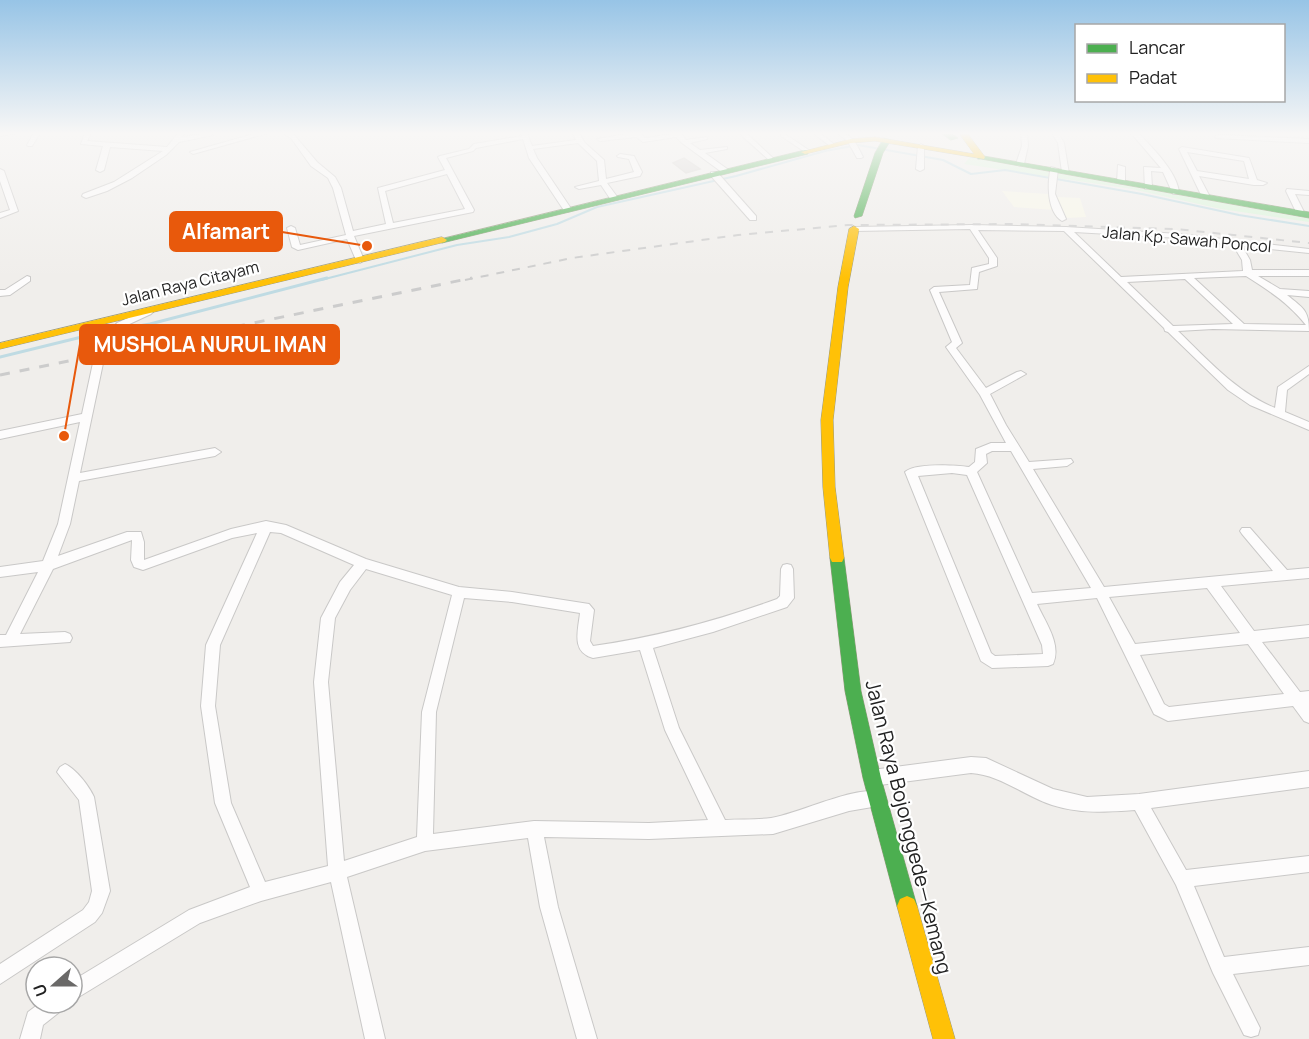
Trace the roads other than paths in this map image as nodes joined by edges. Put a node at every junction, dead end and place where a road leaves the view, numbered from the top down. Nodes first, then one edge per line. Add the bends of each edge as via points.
1 (2, 181) edge
2 (118, 181) edge
3 (332, 181) edge
4 (409, 181) edge
5 (455, 181) edge
6 (548, 181) edge
7 (686, 181) edge
8 (723, 181) edge
9 (870, 181) edge
10 (1054, 181) edge
11 (1117, 181) edge
12 (1148, 181) edge
13 (1172, 181) edge
14 (1200, 181) edge
15 (1245, 181) edge
16 (603, 182) joint
17 (1122, 182) joint
18 (1254, 183) joint
19 (1263, 183) dead end
20 (579, 187) dead end
21 (1148, 187) junction
22 (1176, 192) junction
23 (1309, 193) edge
24 (86, 196) dead end
25 (9, 197) junction
26 (1206, 197) junction
27 (614, 198) junction
28 (0, 199) edge
29 (568, 210) junction
30 (1305, 214) edge
31 (0, 216) edge
32 (753, 218) dead end
33 (1062, 219) dead end
34 (856, 222) junction
35 (390, 225) junction
36 (972, 227) junction
37 (291, 228) dead end
38 (1066, 229) junction
39 (350, 235) junction
40 (1236, 243) junction
41 (1309, 251) edge
42 (360, 260) junction
43 (1248, 273) junction
44 (1309, 273) edge
45 (1187, 276) junction
46 (27, 279) dead end
47 (1119, 280) junction
48 (1278, 291) junction
49 (0, 293) edge
50 (1309, 294) edge
51 (150, 309) junction
52 (1309, 323) edge
53 (1242, 327) junction
54 (1309, 328) edge
55 (1168, 329) junction
56 (0, 346) edge
57 (1308, 370) edge
58 (1021, 374) dead end
59 (984, 393) junction
60 (1280, 414) junction
61 (87, 417) junction
62 (1309, 426) edge
63 (0, 435) edge
64 (1014, 447) junction
65 (215, 452) dead end
66 (1067, 462) dead end
67 (1025, 466) junction
68 (971, 471) junction
69 (75, 478) junction
70 (266, 526) junction
71 (1246, 531) dead end
72 (363, 563) junction
73 (48, 565) junction
74 (787, 569) dead end
75 (0, 572) edge
76 (1309, 573) edge
77 (1285, 576) junction
78 (1210, 583) junction
79 (459, 592) junction
80 (1101, 594) junction
81 (1029, 599) junction
82 (1309, 631) edge
83 (1250, 636) junction
84 (64, 638) dead end
85 (5, 640) edge
86 (645, 643) junction
87 (1132, 650) junction
88 (1303, 699) edge
89 (1309, 716) edge
90 (65, 772) dead end
91 (872, 778) junction
92 (1309, 779) edge
93 (878, 799) junction
94 (1139, 802) junction
95 (534, 829) junction
96 (721, 829) junction
97 (425, 843) junction
98 (1309, 864) edge
99 (337, 872) junction
100 (1182, 879) junction
101 (261, 892) junction
102 (1309, 956) edge
103 (1219, 967) junction
104 (0, 975) edge
105 (84, 985) edge
106 (39, 1015) edge
107 (1251, 1028) dead end
108 (30, 1039) edge
109 (375, 1039) edge
110 (587, 1039) edge
111 (944, 1039) edge

1 - 25 street
2 - 24 street
3 - 39 street via 342,200
4 - 35 street via 381,189
5 - 35 street via 470,210
6 - 29 street
7 - 27 main road, Jalan Raya Citayam
8 - 32 street
9 - 34 main road, Jalan Raya Bojonggede—Kemang
10 - 33 street via 1051,194
11 - 17 main road, Jalan Raya Citayam
12 - 21 street
13 - 22 street
14 - 26 street
15 - 18 street
16 - 20 street
16 - 27 street
17 - 21 main road, Jalan Raya Citayam
18 - 19 street
21 - 22 main road, Jalan Raya Citayam
22 - 26 main road, Jalan Raya Citayam
23 - 30 street via 1290,191
25 - 28 street
25 - 31 street via 14,211
26 - 30 main road, Jalan Raya Citayam
27 - 29 main road, Jalan Raya Citayam
29 - 42 main road, Jalan Raya Citayam
34 - 36 street, Jalan Kp. Sawah Poncol
34 - 91 main road, Jalan Raya Bojonggede—Kemang via 827,420 829,487 853,691
35 - 39 street
36 - 38 street, Jalan Kp. Sawah Poncol
36 - 59 street via 993,258 993,266 975,270 974,287 934,290 957,343 951,347
37 - 39 street via 298,248
38 - 40 street, Jalan Kp. Sawah Poncol
38 - 47 street
39 - 42 street
40 - 41 street, Jalan Kp. Sawah Poncol
40 - 43 street
42 - 51 main road, Jalan Raya Citayam
43 - 44 street
43 - 45 street
43 - 48 street
45 - 47 street
45 - 53 street
46 - 49 street via 7,293
47 - 55 street
48 - 50 street
48 - 52 street
51 - 56 main road, Jalan Raya Citayam
51 - 61 street via 120,325 99,355
53 - 54 street
53 - 55 street
55 - 60 street via 1232,388
57 - 60 street via 1282,389
58 - 59 street
59 - 64 street
60 - 62 street
61 - 63 street
61 - 69 street
64 - 67 street
64 - 68 street via 985,448 980,452 981,463
65 - 69 street
66 - 67 street
67 - 80 street
68 - 81 street
68 - 81 street via 911,472 986,657 992,662 1048,660 1049,645
69 - 73 street via 64,524
70 - 72 street via 282,528
70 - 73 street via 143,565 138,563 137,535 131,535
70 - 101 street via 213,645 208,706 223,803
71 - 77 street
72 - 79 street
72 - 99 street via 328,618 321,682
73 - 75 street
73 - 85 street
74 - 86 street via 787,598 782,603
76 - 77 street
77 - 78 street
78 - 80 street
78 - 83 street
79 - 86 street via 586,609 583,642 589,651
79 - 97 street via 429,712
80 - 81 street
80 - 87 street
82 - 83 street
83 - 87 street
83 - 88 street
84 - 85 street
86 - 96 street via 672,730
87 - 88 street via 1159,709 1168,714
88 - 89 street
90 - 104 street via 86,797 100,898 89,916
91 - 93 main road, Jalan Raya Bojonggede—Kemang
91 - 94 street via 986,766 1052,797 1087,805
92 - 94 street
93 - 96 street via 849,803 773,826
93 - 111 main road, Jalan Raya Bojonggede—Kemang
94 - 100 street
95 - 96 street
95 - 97 street
95 - 110 street via 549,907
97 - 99 street
98 - 100 street
99 - 101 street
99 - 109 street
100 - 103 street
101 - 105 street via 195,916
102 - 103 street
103 - 107 street
106 - 108 street

